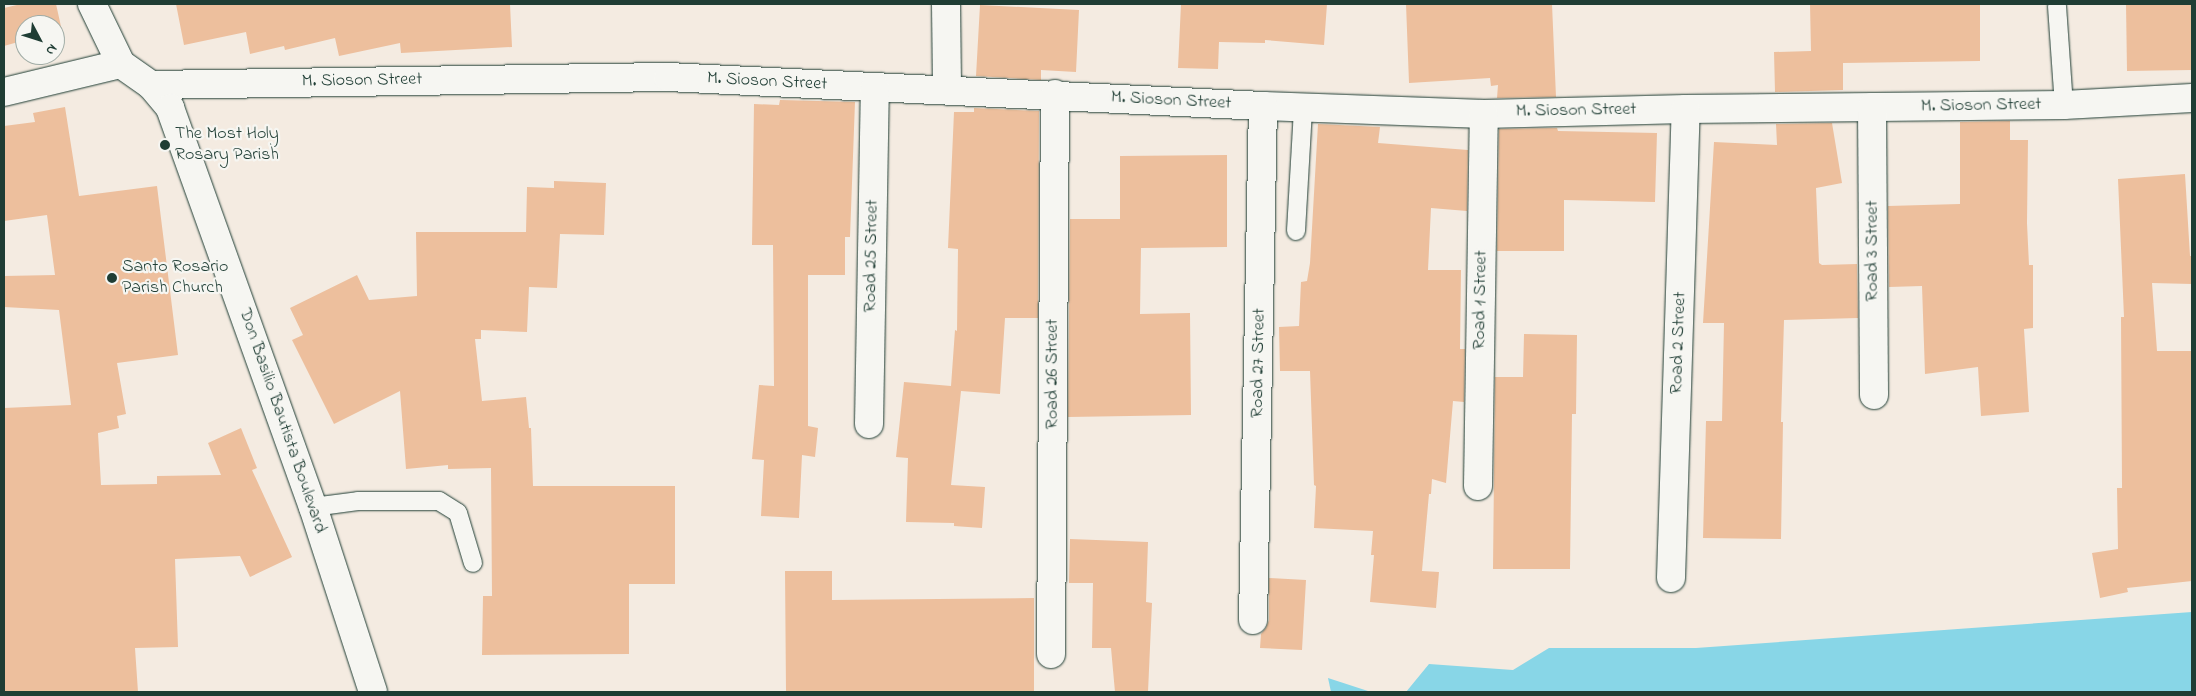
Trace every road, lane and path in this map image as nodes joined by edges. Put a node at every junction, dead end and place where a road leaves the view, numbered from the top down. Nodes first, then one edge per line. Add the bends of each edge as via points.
1 (92, 4) edge
2 (946, 4) edge
3 (2057, 6) dead end
4 (121, 64) junction
5 (151, 85) junction
6 (875, 88) junction
7 (947, 90) junction
8 (4, 92) edge
9 (1055, 94) junction
10 (2192, 98) edge
11 (2064, 105) junction
12 (1263, 106) junction
13 (1872, 107) junction
14 (1302, 108) junction
15 (1686, 109) junction
16 (1484, 114) junction
17 (1296, 231) dead end
18 (1874, 395) dead end
19 (869, 424) dead end
20 (1478, 486) dead end
21 (313, 507) junction
22 (473, 563) dead end
23 (1671, 578) dead end
24 (1253, 620) dead end
25 (1051, 654) dead end
26 (373, 692) edge

1 - 4 street, Don Basilio Bautista Boulevard
2 - 7 street
3 - 11 lane
4 - 5 street, Don Basilio Bautista Boulevard
4 - 8 street
5 - 6 street, M. Sioson Street via 668,77
5 - 21 street, Don Basilio Bautista Boulevard via 170,108
6 - 7 street, M. Sioson Street
6 - 19 street, Road 25 Street
7 - 9 street, M. Sioson Street
9 - 12 street, M. Sioson Street
9 - 25 street, Road 26 Street
10 - 11 street, M. Sioson Street
11 - 13 street, M. Sioson Street
12 - 14 street, M. Sioson Street
12 - 24 street, Road 27 Street
13 - 15 street, M. Sioson Street
13 - 18 street, Road 3 Street
14 - 16 street, M. Sioson Street
14 - 17 lane
15 - 16 street, M. Sioson Street
15 - 23 street, Road 2 Street
16 - 20 street, Road 1 Street
21 - 22 lane via 358,501 439,501 458,513
21 - 26 street, Don Basilio Bautista Boulevard

